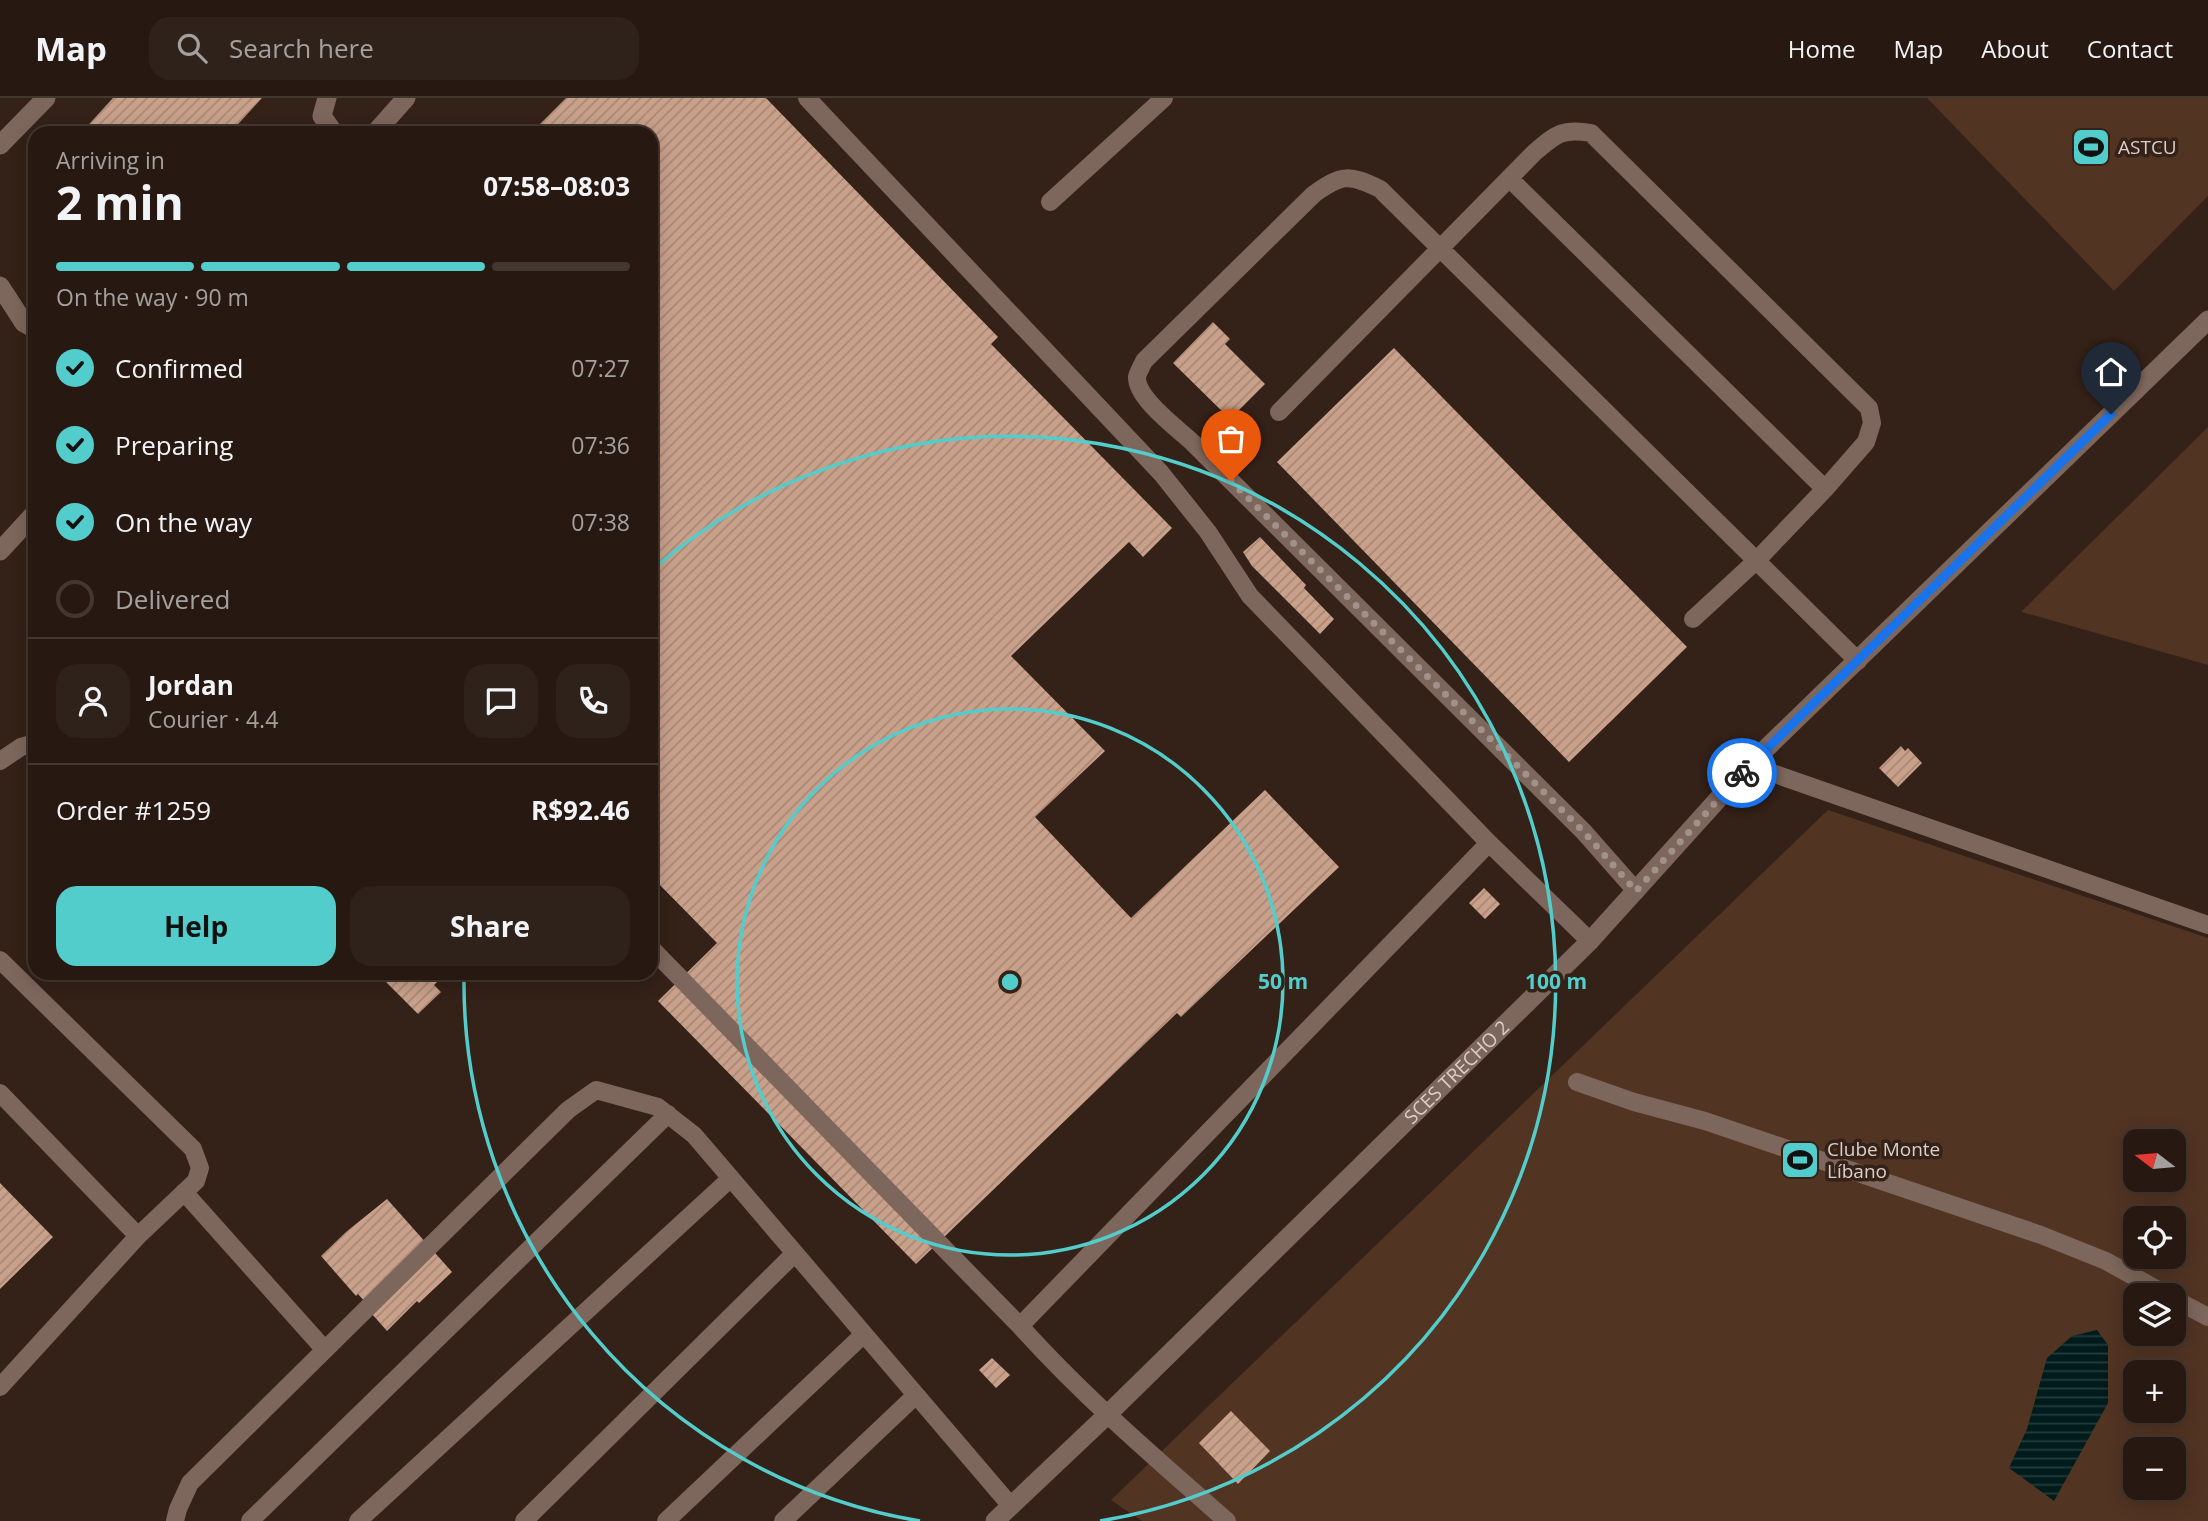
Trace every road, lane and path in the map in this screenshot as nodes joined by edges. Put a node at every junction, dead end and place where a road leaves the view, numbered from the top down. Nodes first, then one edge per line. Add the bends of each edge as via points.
1 (46, 98) edge
2 (327, 98) edge
3 (405, 98) edge
4 (807, 98) edge
5 (1164, 98) edge
6 (329, 126) edge
7 (380, 126) edge
8 (0, 145) edge
9 (1509, 178) junction
10 (1050, 202) dead end
11 (1441, 250) junction
12 (0, 286) edge
13 (2208, 320) edge
14 (28, 326) edge
15 (1279, 412) dead end
16 (1825, 489) junction
17 (28, 521) edge
18 (0, 551) edge
19 (1757, 560) junction
20 (1693, 619) dead end
21 (1857, 661) junction
22 (28, 745) edge
23 (0, 761) edge
24 (1749, 765) junction
25 (1489, 843) junction
26 (1636, 891) junction
27 (2208, 925) edge
28 (1590, 941) junction
29 (658, 955) edge
30 (0, 960) edge
31 (1577, 1082) dead end
32 (0, 1093) edge
33 (668, 1114) junction
34 (731, 1178) junction
35 (184, 1192) junction
36 (138, 1236) junction
37 (795, 1253) junction
38 (2145, 1283) edge
39 (2186, 1305) edge
40 (2208, 1317) edge
41 (1020, 1326) junction
42 (864, 1334) junction
43 (325, 1350) junction
44 (0, 1387) edge
45 (916, 1395) junction
46 (1107, 1415) junction
47 (1011, 1506) junction
48 (175, 1521) edge
49 (250, 1521) edge
50 (358, 1521) edge
51 (524, 1521) edge
52 (666, 1521) edge
53 (783, 1521) edge
54 (995, 1521) edge
55 (1227, 1521) edge

1 - 8 street
2 - 6 street via 322,116
3 - 7 street
4 - 25 lane via 1161,474 1208,532 1250,596
5 - 10 lane
9 - 11 lane
9 - 16 lane
9 - 16 lane via 1554,135 1572,129 1591,133 1869,408 1872,423 1866,442
11 - 15 lane
11 - 19 lane
11 - 26 lane via 1380,189 1358,178 1330,183 1144,361 1137,375 1139,389 1584,832
12 - 14 street
13 - 21 street, SCES TRECHO 2
16 - 19 lane
17 - 18 street
19 - 20 lane
19 - 21 lane
21 - 24 street, SCES TRECHO 2
22 - 23 lane
24 - 26 street, SCES TRECHO 2
24 - 27 lane
25 - 28 lane
25 - 41 lane
26 - 28 street, SCES TRECHO 2
28 - 46 street, SCES TRECHO 2
29 - 41 lane
30 - 35 lane via 193,1149 200,1168 196,1181
31 - 38 lane via 2041,1235 2106,1261
32 - 36 lane
33 - 34 lane via 694,1135
33 - 43 lane via 596,1090 568,1110
33 - 49 lane
34 - 37 lane
34 - 50 lane
35 - 36 lane
35 - 43 lane
36 - 44 lane
37 - 42 lane
37 - 51 lane
39 - 40 lane
41 - 46 lane
42 - 45 lane
42 - 52 lane
43 - 48 lane via 190,1483
45 - 47 lane
45 - 53 lane
46 - 47 street, SCES TRECHO 2
46 - 55 lane
47 - 54 street, SCES TRECHO 2

